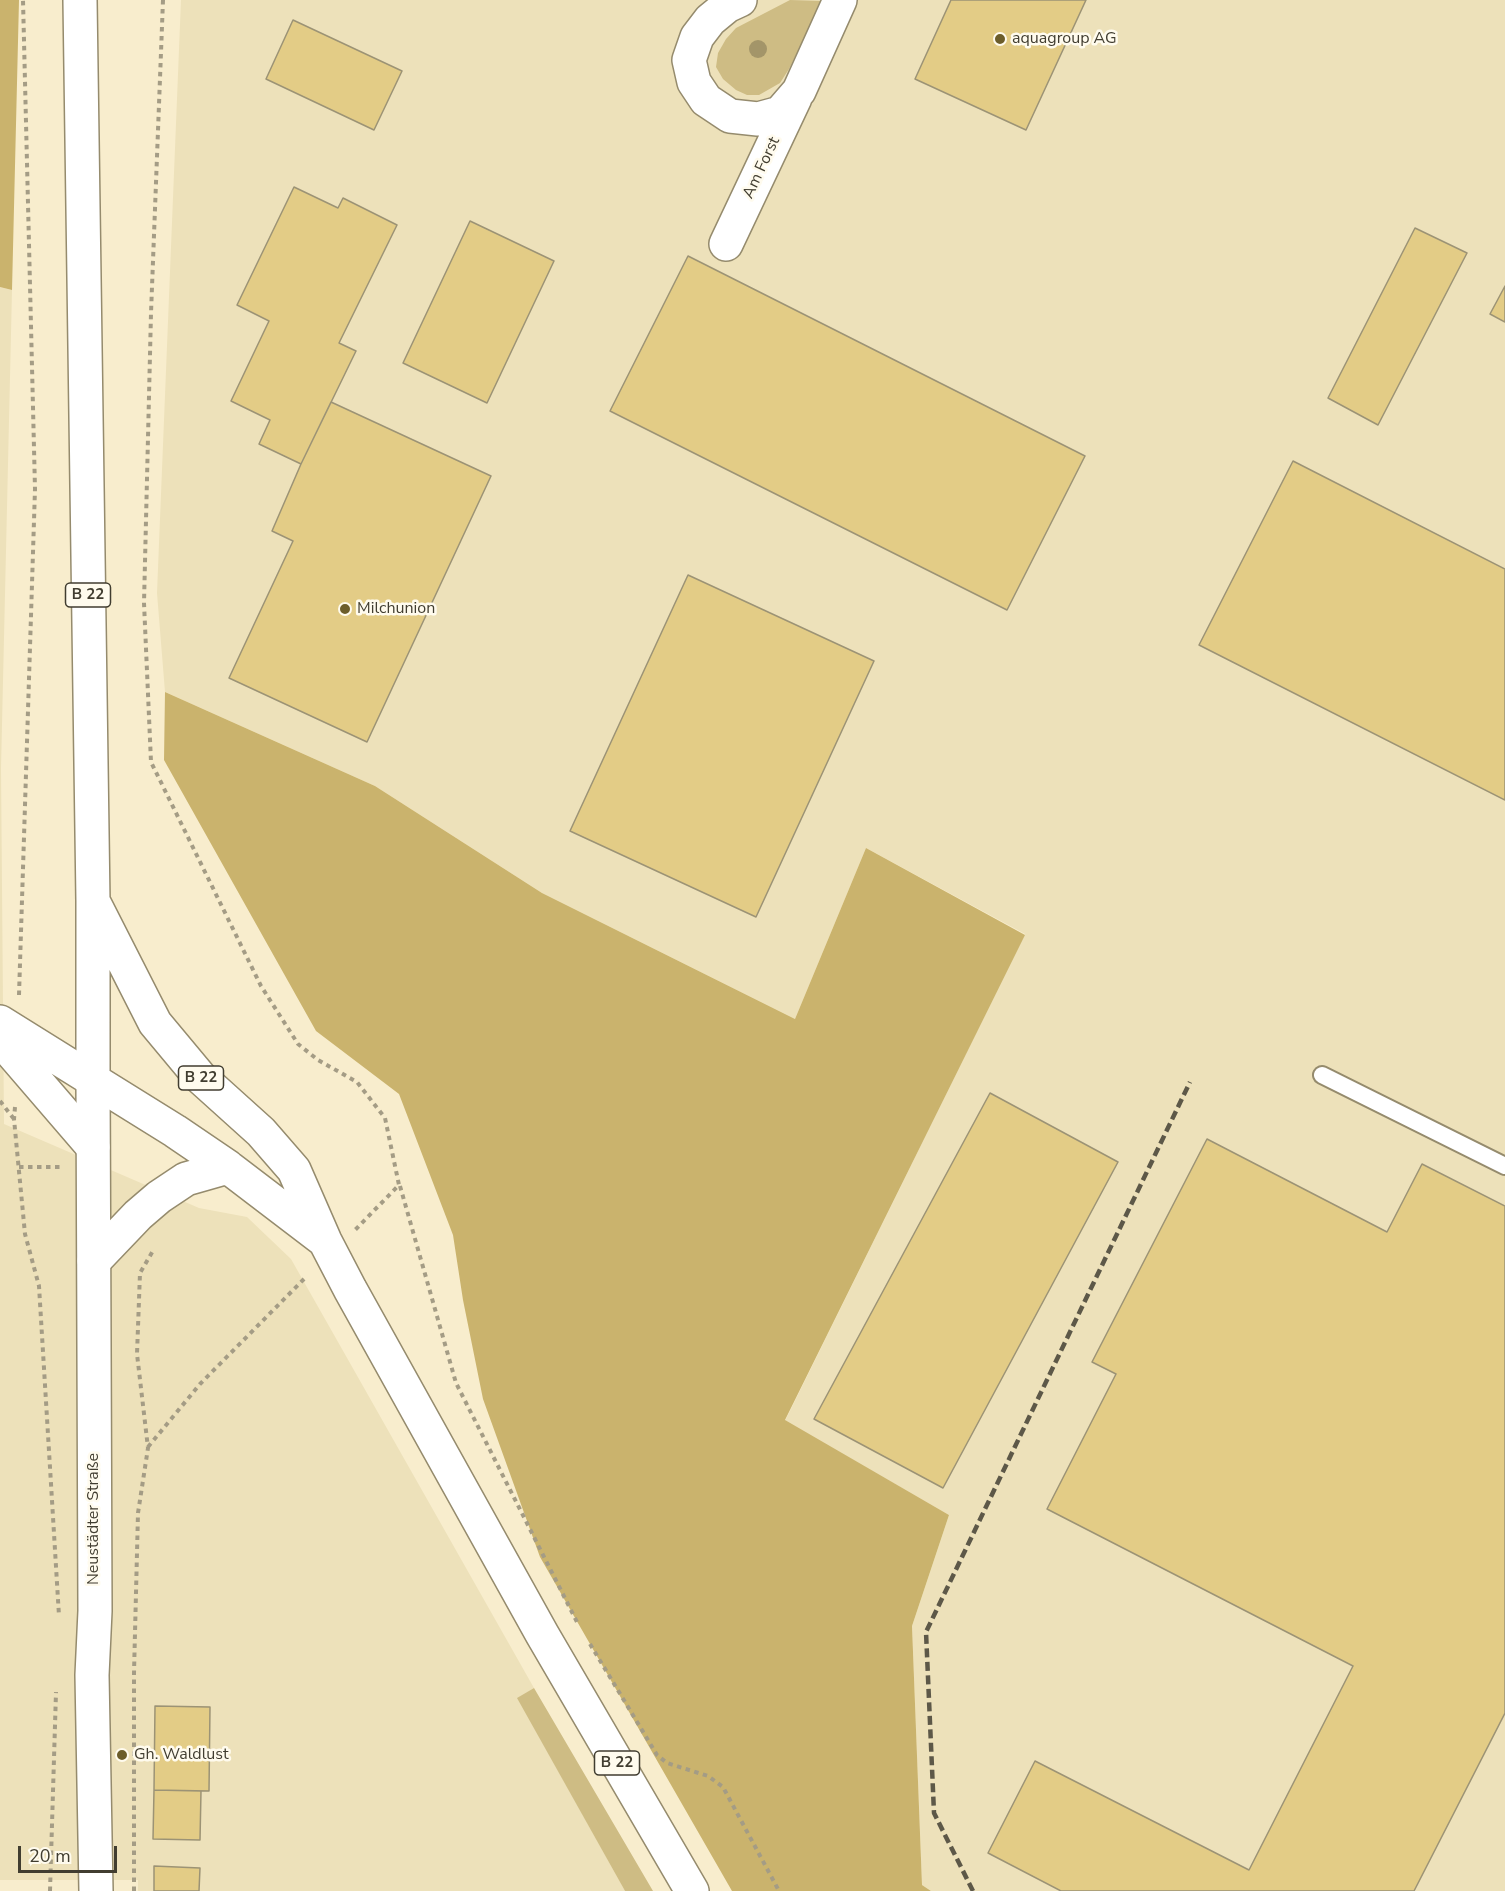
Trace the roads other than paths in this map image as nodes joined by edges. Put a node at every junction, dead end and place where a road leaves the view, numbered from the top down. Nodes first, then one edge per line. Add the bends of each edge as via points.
1 (80, 0) edge
2 (740, 0) edge
3 (840, 0) edge
4 (798, 92) junction
5 (726, 244) dead end
6 (93, 901) junction
7 (9, 1038) edge
8 (1322, 1075) dead end
9 (93, 1080) junction
10 (93, 1147) junction
11 (1505, 1166) edge
12 (228, 1167) junction
13 (339, 1237) junction
14 (94, 1261) junction
15 (96, 1891) edge
16 (692, 1891) edge

1 - 6 main road, B 22
2 - 4 main road, Am Forst via 710,20 697,37 689,60 694,82 706,100 730,116 758,119 780,113
3 - 4 main road, Am Forst
4 - 5 main road, Am Forst
6 - 9 main road, B 22
6 - 13 main road, B 22 via 155,1023 200,1077 261,1132 294,1170
7 - 9 main road
7 - 10 main road
8 - 11 lane
9 - 10 main road, Neustädter Straße
9 - 12 main road, B 22
10 - 14 main road, Neustädter Straße
12 - 13 main road, B 22
12 - 14 main road via 186,1179 159,1197
13 - 16 main road, B 22 via 542,1634
14 - 15 main road, Neustädter Straße via 92,1675

